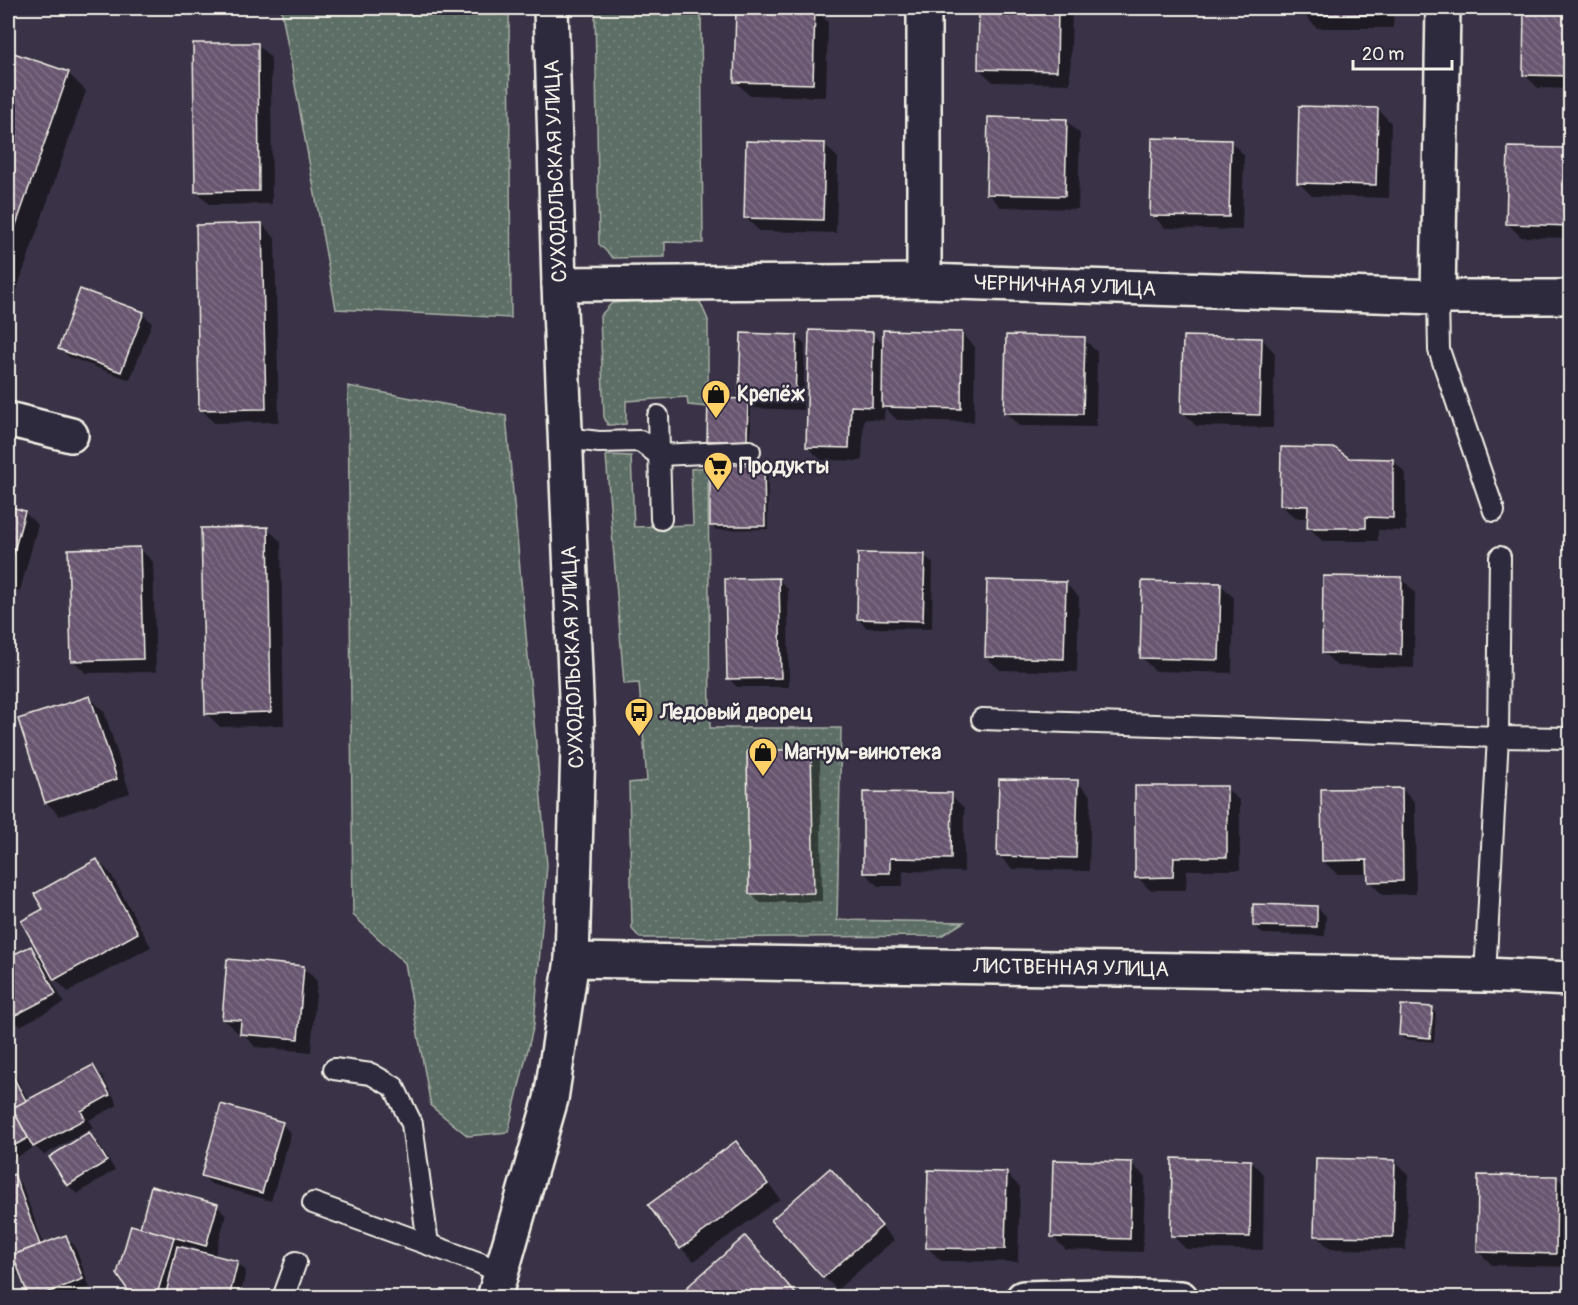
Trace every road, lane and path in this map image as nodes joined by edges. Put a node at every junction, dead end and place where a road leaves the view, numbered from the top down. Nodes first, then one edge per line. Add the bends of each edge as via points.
1 (551, 8) edge
2 (924, 8) edge
3 (1443, 8) edge
4 (924, 281) junction
5 (559, 284) junction
6 (1438, 297) junction
7 (1570, 297) edge
8 (658, 416) dead end
9 (8, 419) edge
10 (71, 435) dead end
11 (565, 438) junction
12 (750, 451) dead end
13 (659, 455) junction
14 (1494, 511) dead end
15 (661, 519) dead end
16 (1500, 557) dead end
17 (982, 719) dead end
18 (1498, 736) junction
19 (1570, 738) edge
20 (572, 960) junction
21 (1485, 975) junction
22 (1570, 979) edge
23 (334, 1069) dead end
24 (313, 1203) dead end
25 (428, 1244) junction
26 (296, 1262) dead end
27 (498, 1286) edge
28 (1096, 1297) edge
29 (284, 1298) edge
30 (1023, 1298) edge
31 (1181, 1298) edge

1 - 5 street, СУХОДОЛЬСКАЯ УЛИЦА
2 - 4 street
3 - 6 street
4 - 5 street, ЧЕРНИЧНАЯ УЛИЦА
4 - 6 street, ЧЕРНИЧНАЯ УЛИЦА
5 - 11 street, СУХОДОЛЬСКАЯ УЛИЦА
6 - 7 street, ЧЕРНИЧНАЯ УЛИЦА
6 - 14 lane via 1438,350
8 - 13 lane
9 - 10 street
11 - 13 lane via 640,441
11 - 20 street, СУХОДОЛЬСКАЯ УЛИЦА via 578,746
12 - 13 lane
13 - 15 lane
16 - 18 lane
17 - 18 lane
18 - 19 lane
18 - 21 lane
20 - 21 street, ЛИСТВЕННАЯ УЛИЦА
20 - 27 street, СУХОДОЛЬСКАЯ УЛИЦА via 551,1099
21 - 22 street, ЛИСТВЕННАЯ УЛИЦА
23 - 25 lane via 371,1074 394,1087 412,1124
24 - 25 lane
25 - 27 lane via 480,1263
26 - 29 lane
28 - 30 street
28 - 31 street

